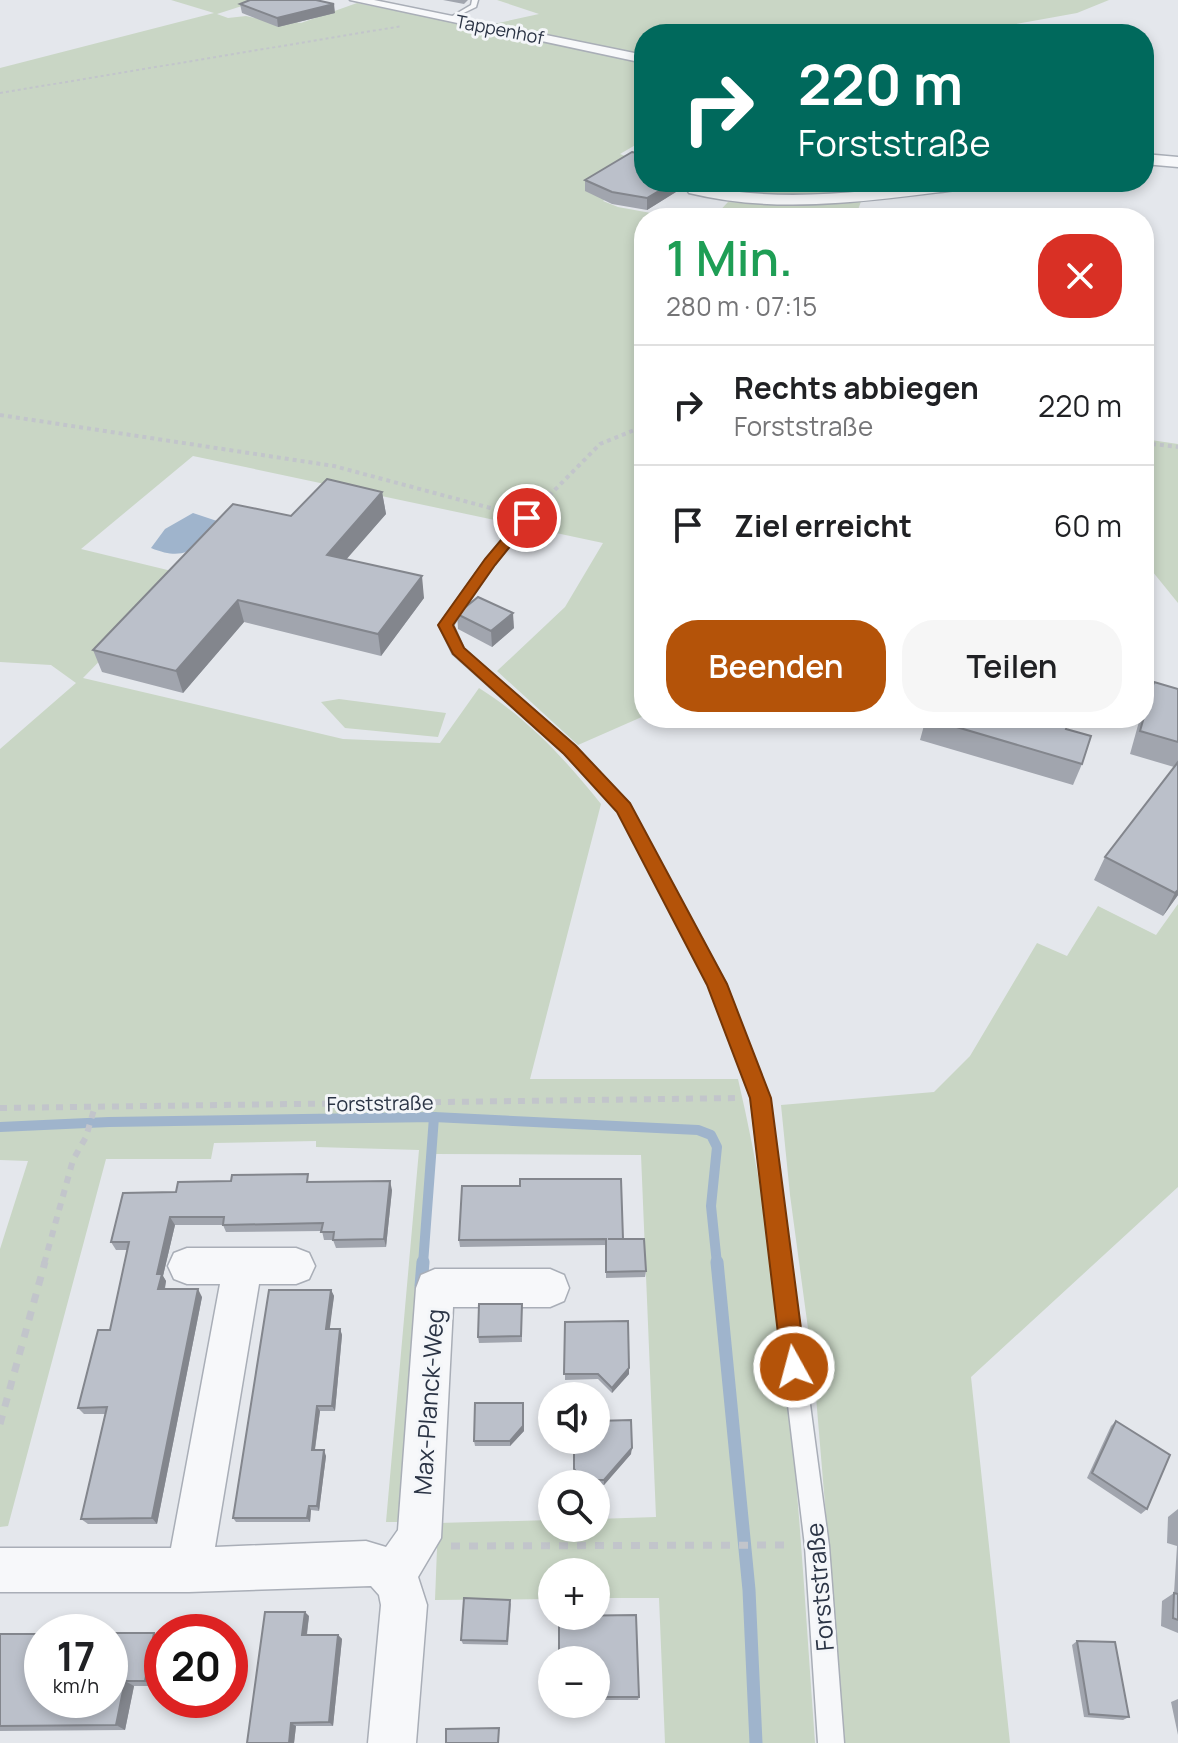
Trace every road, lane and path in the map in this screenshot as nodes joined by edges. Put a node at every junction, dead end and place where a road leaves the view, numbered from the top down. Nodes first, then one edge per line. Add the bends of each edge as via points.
1 (356, 0) edge
2 (475, 0) edge
3 (448, 19) junction
4 (634, 57) edge
5 (0, 93) edge
6 (1154, 162) edge
7 (1178, 162) edge
8 (704, 192) edge
9 (876, 192) edge
10 (0, 415) edge
11 (634, 430) edge
12 (1154, 444) edge
13 (1178, 447) edge
14 (527, 518) junction
15 (760, 1098) junction
16 (95, 1106) junction
17 (0, 1108) edge
18 (187, 1266) dead end
19 (243, 1266) junction
20 (296, 1266) dead end
21 (550, 1288) dead end
22 (0, 1424) edge
23 (419, 1538) junction
24 (771, 1544) dead end
25 (0, 1570) edge
26 (189, 1570) junction
27 (393, 1574) junction
28 (392, 1743) edge
29 (831, 1743) edge

1 - 3 street, Tappenhof
2 - 3 lane via 464,14
3 - 4 street, Tappenhof
3 - 5 path
6 - 7 street
8 - 9 street via 781,201
10 - 14 path via 334,466
11 - 14 path via 600,444
12 - 13 path
14 - 15 lane, Forststraße via 446,625 458,651 570,750 624,808 717,984
15 - 16 path, Forststraße
15 - 29 lane, Forststraße via 817,1546
16 - 17 path, Forststraße
16 - 22 path via 73,1160
18 - 19 street
19 - 20 street
19 - 26 street
21 - 23 street, Max-Planck-Weg via 435,1288
23 - 24 path via 442,1546
23 - 27 street
25 - 26 street
26 - 27 street via 366,1563 382,1565
27 - 28 street via 404,1605

